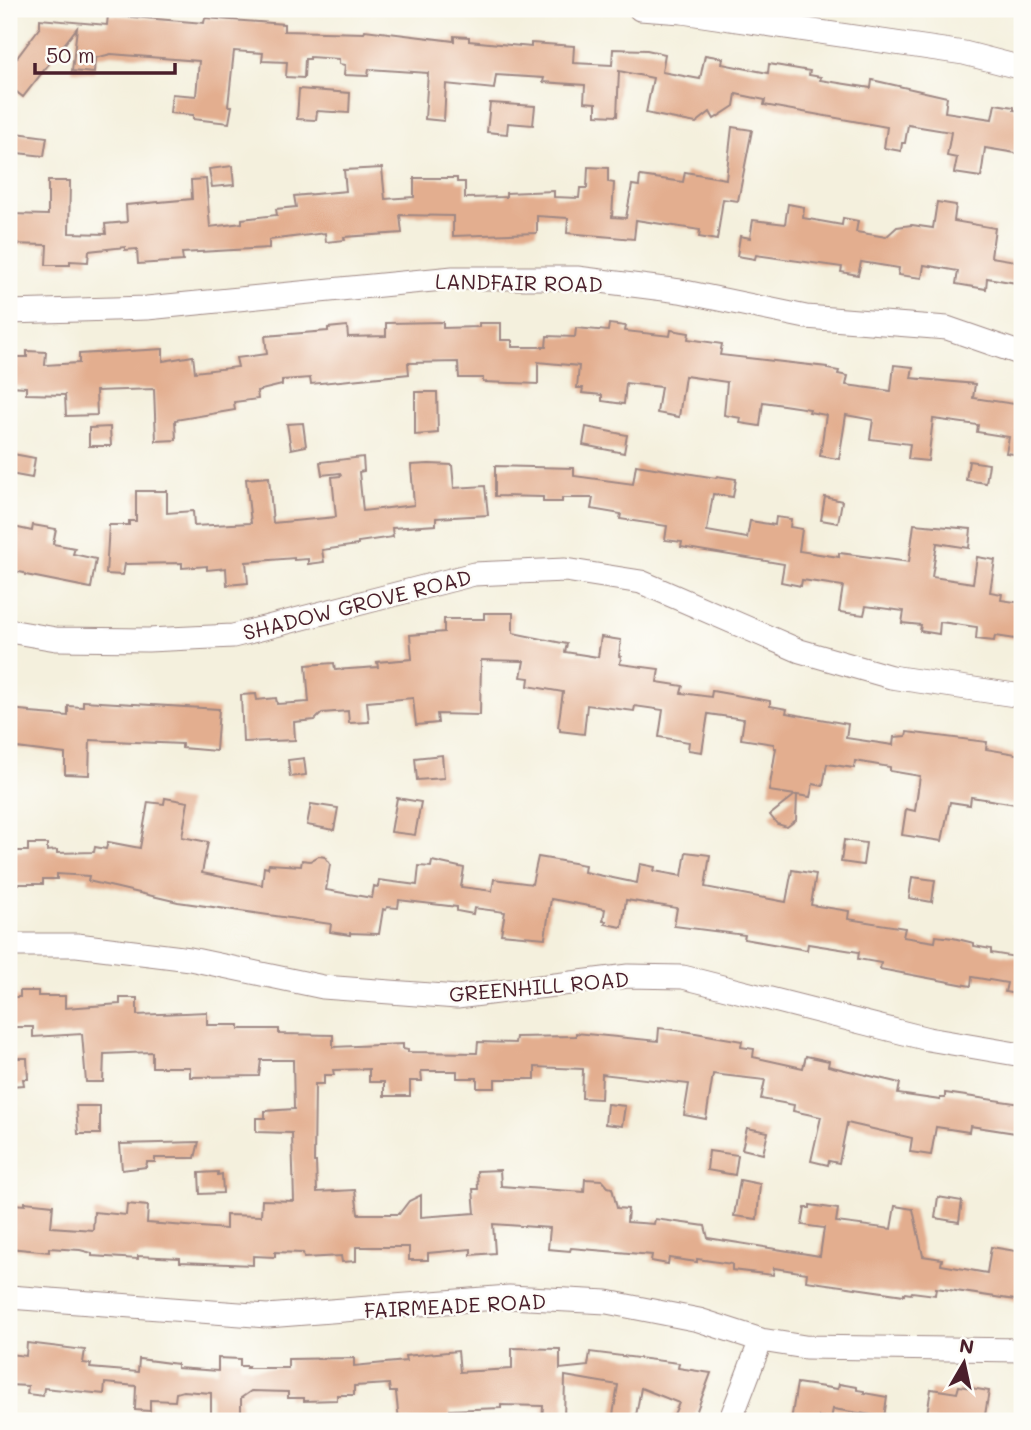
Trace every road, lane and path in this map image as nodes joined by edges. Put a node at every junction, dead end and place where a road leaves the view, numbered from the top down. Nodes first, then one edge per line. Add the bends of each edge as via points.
1 (640, 9) edge
2 (1022, 68) edge
3 (9, 312) edge
4 (1022, 354) edge
5 (9, 631) edge
6 (1022, 696) edge
7 (9, 945) edge
8 (1022, 1055) edge
9 (9, 1297) edge
10 (761, 1340) junction
11 (1022, 1350) edge
12 (730, 1421) edge

1 - 2 street via 964,53
3 - 4 street, LANDFAIR ROAD via 147,307 453,278 578,278 680,291 806,317 947,328
5 - 6 street, SHADOW GROVE ROAD via 56,639 233,636 474,574 565,570 641,582 800,651 891,677
7 - 8 street, GREENHILL ROAD via 77,945 190,959 323,987 457,997 628,976 683,977 928,1039
9 - 10 street, FAIRMEADE ROAD via 267,1317 509,1297 607,1301 699,1320
10 - 11 street, FAIRMEADE ROAD via 805,1347
10 - 12 street

